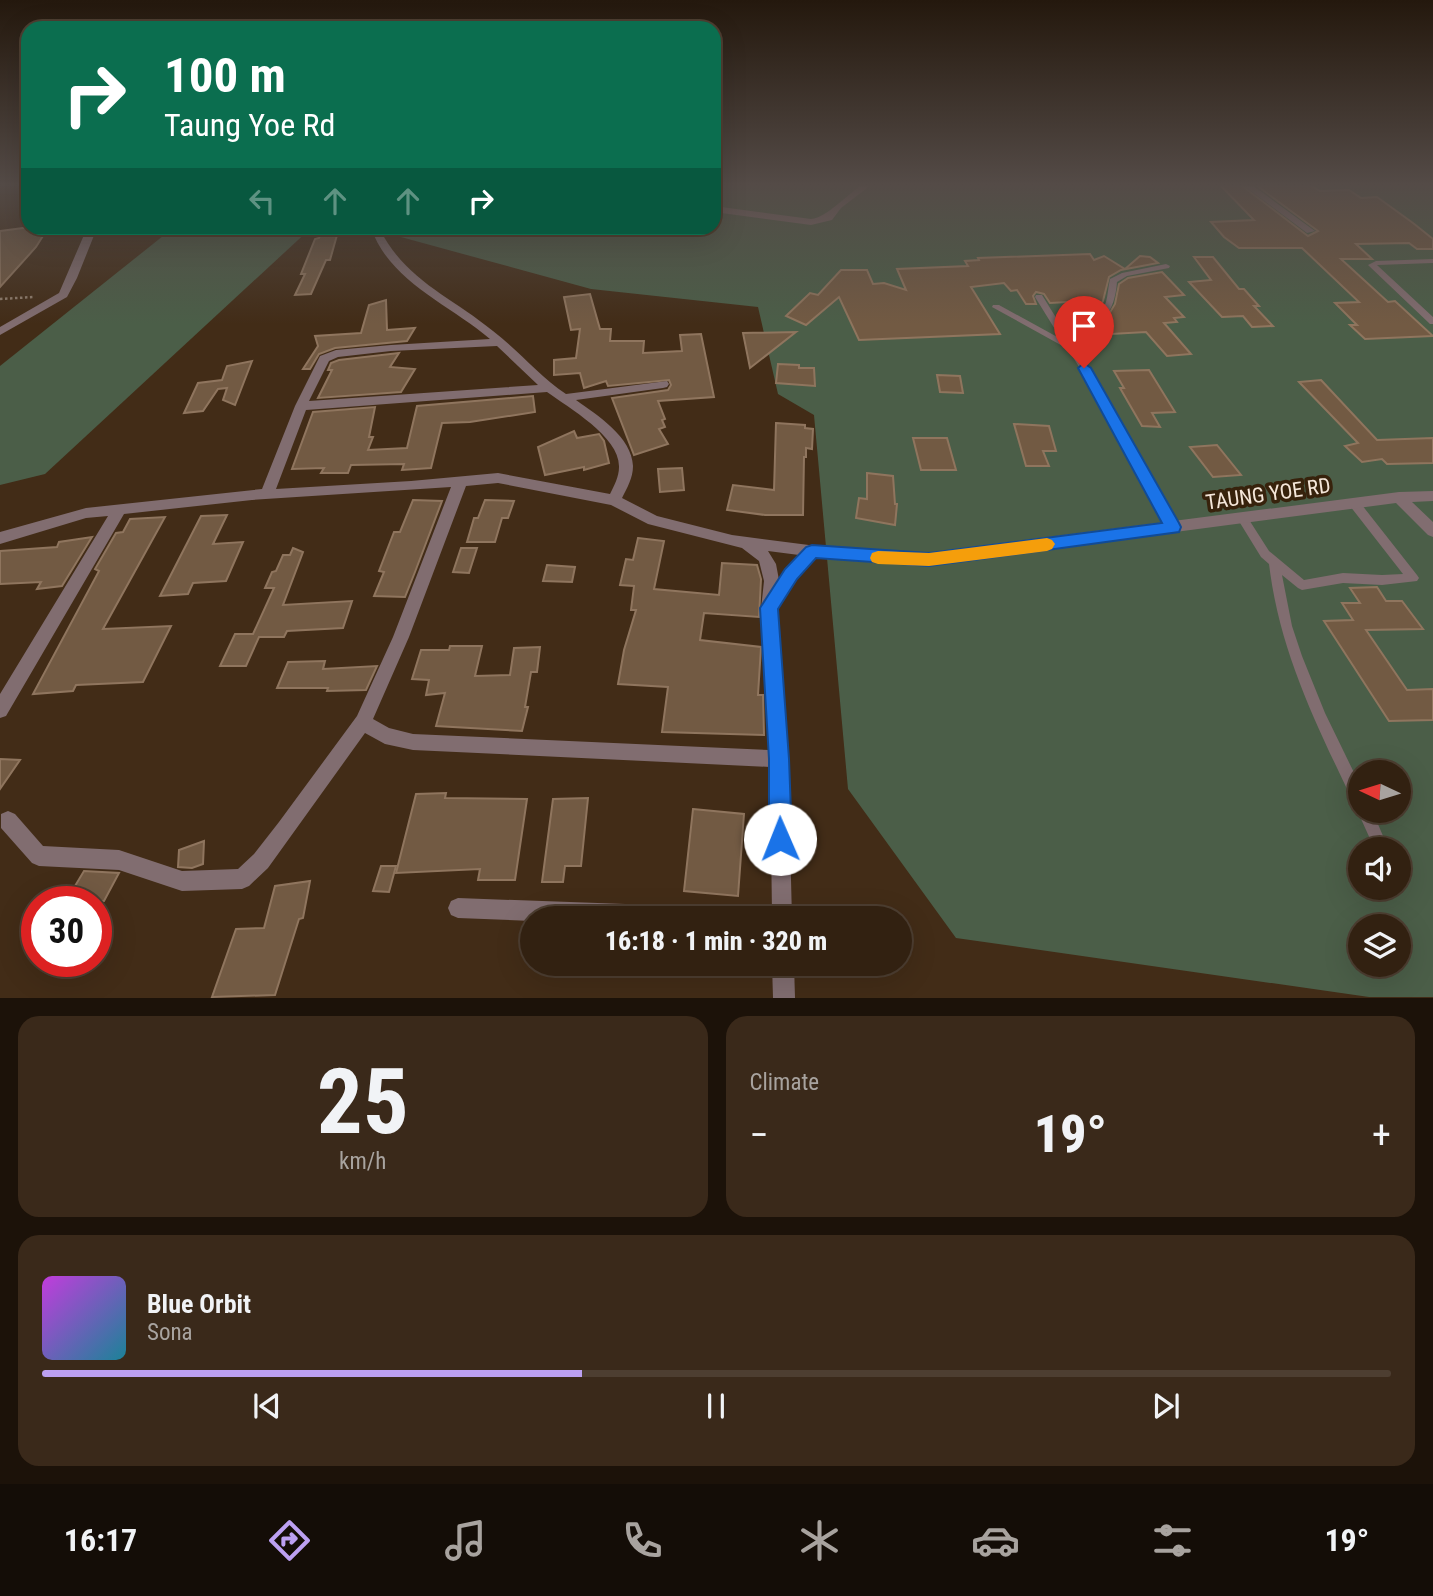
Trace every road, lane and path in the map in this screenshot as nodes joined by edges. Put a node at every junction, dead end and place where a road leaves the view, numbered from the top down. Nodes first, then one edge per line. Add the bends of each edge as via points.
1 (89, 235) edge
2 (380, 235) edge
3 (1433, 261) edge
4 (1166, 266) dead end
5 (1039, 297) dead end
6 (996, 307) dead end
7 (1433, 322) edge
8 (0, 332) edge
9 (499, 342) junction
10 (1070, 344) junction
11 (663, 384) dead end
12 (550, 388) junction
13 (565, 398) junction
14 (301, 406) junction
15 (460, 483) junction
16 (267, 494) junction
17 (1433, 495) edge
18 (1399, 497) junction
19 (614, 500) junction
20 (1354, 503) junction
21 (119, 510) junction
22 (1242, 518) junction
23 (1173, 527) junction
24 (1433, 531) edge
25 (0, 538) edge
26 (732, 541) junction
27 (812, 551) junction
28 (1275, 564) junction
29 (769, 608) junction
30 (0, 710) edge
31 (363, 722) junction
32 (779, 759) junction
33 (1348, 775) edge
34 (8, 821) dead end
35 (1370, 823) edge
36 (1376, 836) dead end
37 (782, 906) edge
38 (458, 908) dead end
39 (520, 910) edge
40 (783, 976) edge
41 (784, 998) edge

1 - 8 street via 63,295
2 - 9 street via 400,266
3 - 7 lane via 1372,265
4 - 10 lane via 1121,274 1113,281 1113,302 1088,334
5 - 10 lane
6 - 10 lane
9 - 12 street
9 - 14 street via 336,354 324,359
10 - 23 lane
11 - 13 street
12 - 13 street
12 - 14 street
13 - 19 street via 612,437 625,460 624,480
14 - 16 street
15 - 16 street, TAUNG YOE RD
15 - 19 street, TAUNG YOE RD via 498,478
15 - 31 street via 401,638
16 - 21 street, TAUNG YOE RD
17 - 18 street, TAUNG YOE RD
18 - 20 street, TAUNG YOE RD
18 - 24 street
19 - 26 street, TAUNG YOE RD via 653,520
20 - 22 street, TAUNG YOE RD
20 - 28 lane via 1413,578 1343,578 1302,584
21 - 25 street, TAUNG YOE RD via 86,513
21 - 30 street
22 - 23 street, TAUNG YOE RD
22 - 28 lane
23 - 27 street, TAUNG YOE RD via 929,560
26 - 27 street, TAUNG YOE RD
26 - 29 street via 756,549 770,565
27 - 29 street
28 - 33 lane via 1277,593 1290,640
29 - 32 street
31 - 32 street via 385,736 413,742
31 - 34 street via 286,829 242,879 182,881 119,860 39,856
32 - 37 street
35 - 36 lane
38 - 39 street
40 - 41 street

